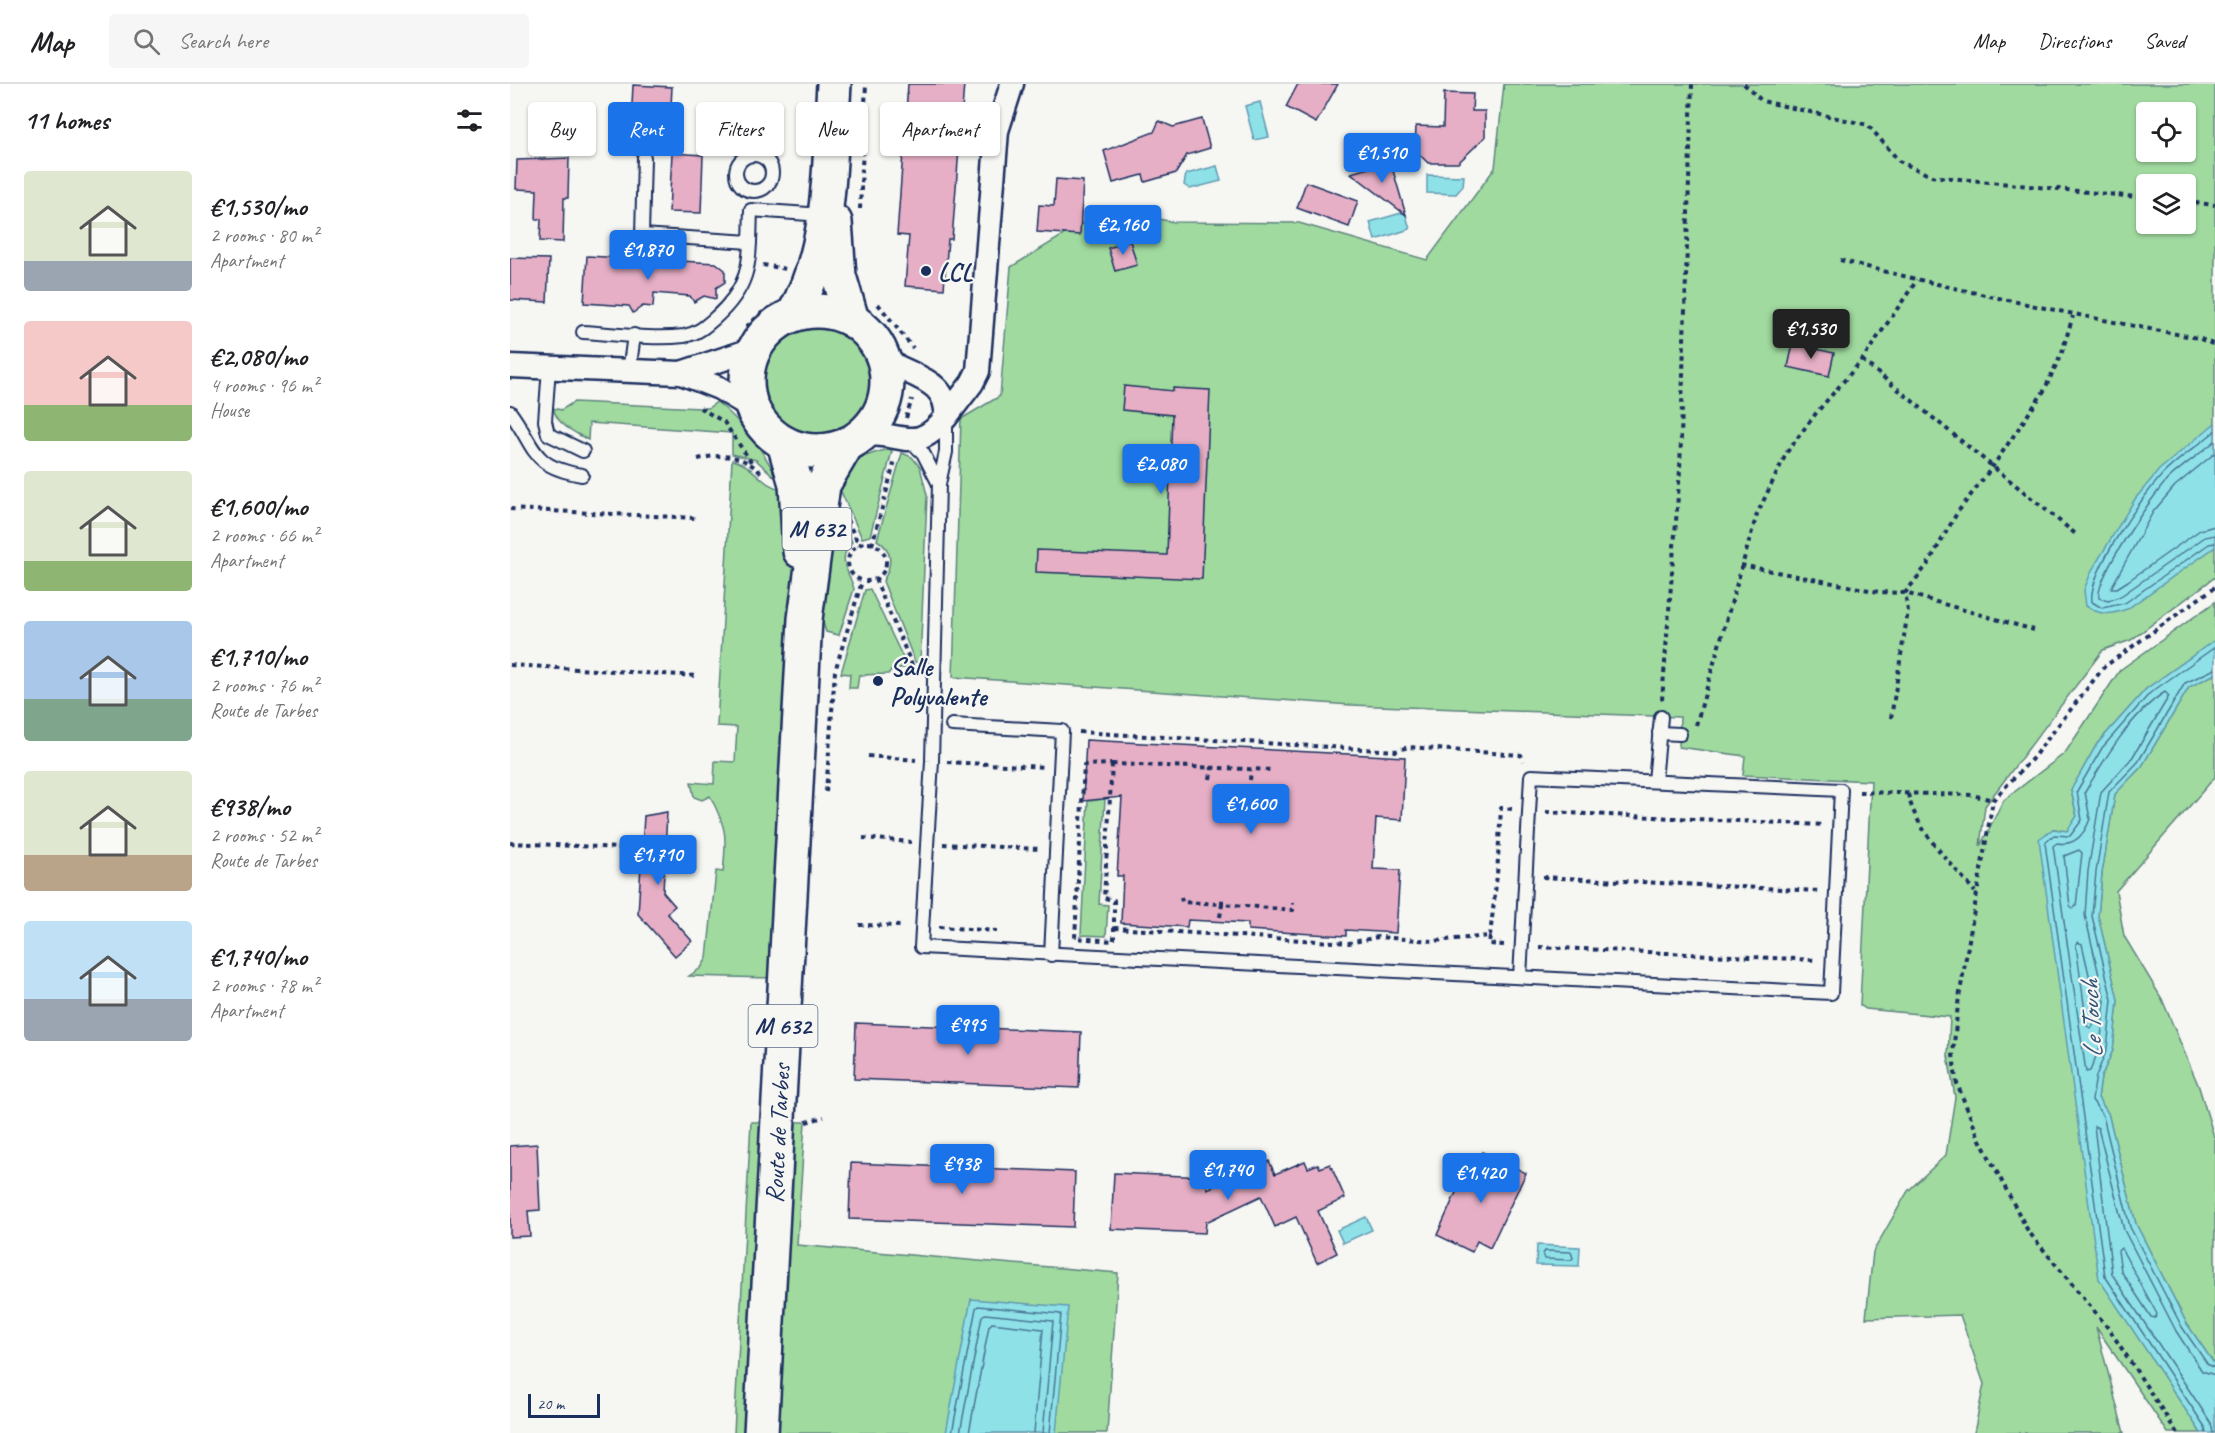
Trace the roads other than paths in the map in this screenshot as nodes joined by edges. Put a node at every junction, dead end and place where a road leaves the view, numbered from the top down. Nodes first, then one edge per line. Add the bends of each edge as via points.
1 (834, 84) edge
2 (1012, 84) edge
3 (644, 157) dead end
4 (753, 192) dead end
5 (826, 206) junction
6 (751, 210) junction
7 (750, 242) junction
8 (864, 310) junction
9 (794, 314) junction
10 (584, 332) dead end
11 (634, 335) junction
12 (754, 349) junction
13 (980, 354) junction
14 (883, 358) junction
15 (510, 366) edge
16 (549, 368) junction
17 (629, 372) junction
18 (681, 373) junction
19 (933, 383) junction
20 (751, 407) junction
21 (510, 412) edge
22 (946, 417) junction
23 (855, 439) junction
24 (909, 440) junction
25 (784, 443) junction
26 (583, 451) dead end
27 (582, 475) dead end
28 (939, 484) junction
29 (805, 620) junction
30 (1661, 717) road end
31 (952, 725) dead end
32 (1659, 733) junction
33 (1680, 734) road end
34 (1654, 781) junction
35 (1051, 955) junction
36 (1520, 977) junction
37 (761, 1433) edge

1 - 5 main road
2 - 13 street via 997,131
3 - 7 lane via 642,236
4 - 6 lane
5 - 6 lane
5 - 8 main road via 834,218 839,276
5 - 9 main road via 813,272
6 - 7 lane
7 - 11 lane via 744,282 734,301 695,333 677,337
8 - 9 main road
8 - 14 main road via 871,336
9 - 12 main road via 770,328
10 - 11 lane
11 - 17 lane
12 - 18 street
12 - 20 main road via 746,377
13 - 19 street via 960,379 947,384
13 - 22 street via 972,383
14 - 19 street
14 - 23 main road via 887,376 883,403 875,420
15 - 16 street
16 - 17 street
16 - 26 lane via 545,421 548,434
17 - 18 street
18 - 20 street via 719,388
19 - 22 street via 945,398
20 - 25 main road via 764,428
21 - 27 lane via 540,461 560,471
22 - 24 street via 930,435
22 - 28 lane via 946,452
23 - 24 street via 887,434
23 - 25 main road via 816,452
23 - 29 main road, Route de Tarbes / M 632 via 823,485
24 - 28 lane via 923,453
25 - 29 main road, Route de Tarbes / M 632 via 796,484
28 - 35 lane via 932,761 921,946
29 - 37 main road, Route de Tarbes / M 632
30 - 32 lane
31 - 35 lane via 1062,731
32 - 33 lane
32 - 34 lane
34 - 36 lane via 1531,776
34 - 36 lane via 1841,790 1831,993
35 - 36 lane

